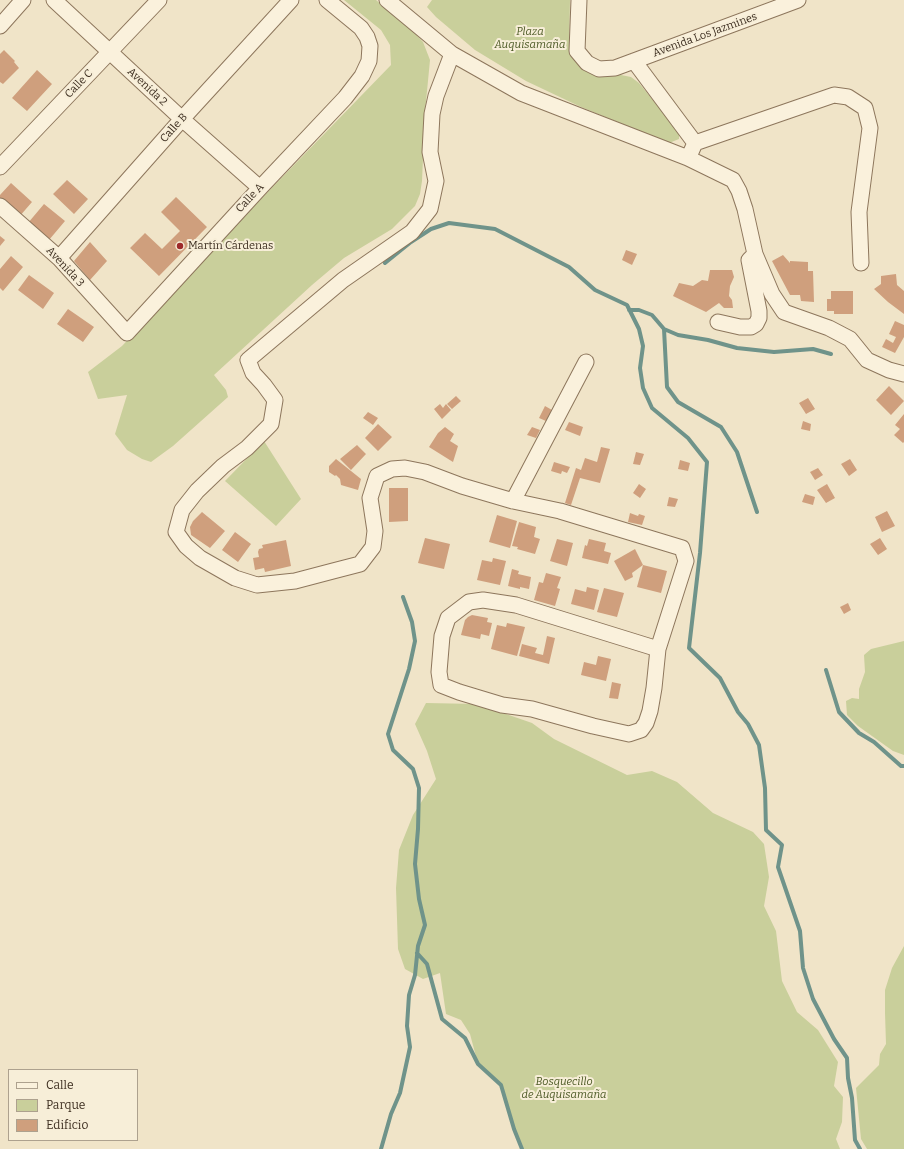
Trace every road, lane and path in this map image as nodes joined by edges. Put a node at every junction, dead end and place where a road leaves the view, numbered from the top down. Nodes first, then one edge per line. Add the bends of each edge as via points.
1 (23, 0) edge
2 (54, 0) edge
3 (159, 0) edge
4 (291, 0) edge
5 (327, 0) edge
6 (387, 0) edge
7 (579, 0) edge
8 (798, 0) edge
9 (0, 26) edge
10 (110, 52) junction
11 (452, 54) junction
12 (634, 61) junction
13 (182, 119) junction
14 (695, 143) junction
15 (688, 158) junction
16 (0, 168) edge
17 (260, 188) junction
18 (0, 206) edge
19 (755, 254) junction
20 (59, 258) junction
21 (861, 263) dead end
22 (718, 322) dead end
23 (127, 333) joint
24 (586, 362) dead end
25 (904, 374) edge
26 (513, 501) junction
27 (658, 649) junction

1 - 9 street
2 - 10 street, Avenida 2
3 - 10 street, Calle C
4 - 13 street, Calle B
5 - 17 street, Calle A via 361,28 370,46 369,61 362,76 345,98
6 - 11 street
7 - 12 street, Avenida Los Jazmines via 577,51 587,63 599,69 615,68
8 - 12 street, Avenida Los Jazmines
10 - 13 street, Avenida 2
10 - 16 street, Calle C
11 - 15 street via 521,93
11 - 26 street via 432,114 430,152 436,181 430,209 412,232 343,280 248,360 253,373 275,400 271,424 197,491 182,510 176,532 186,546 200,558 235,578 257,585 333,572 360,564 373,547 375,531 370,498 377,476 392,469 405,468 425,472
12 - 14 street
13 - 17 street, Avenida 2
13 - 20 street, Calle B
14 - 15 street
14 - 21 street via 834,95 848,97 865,108 870,128 859,212
15 - 19 street via 732,180 745,209
17 - 23 street, Calle A
18 - 20 street, Avenida 3
19 - 22 street via 749,260 759,311 756,324 751,327 740,327
19 - 25 street via 772,294 784,312 829,328 850,339 867,360
20 - 23 street, Avenida 3
24 - 26 street
26 - 27 street via 560,511 682,548 686,561
27 - 27 street via 516,605 483,600 469,602 448,618 442,636 439,672 441,685 459,692 502,705 629,734 641,730 646,723 654,688

